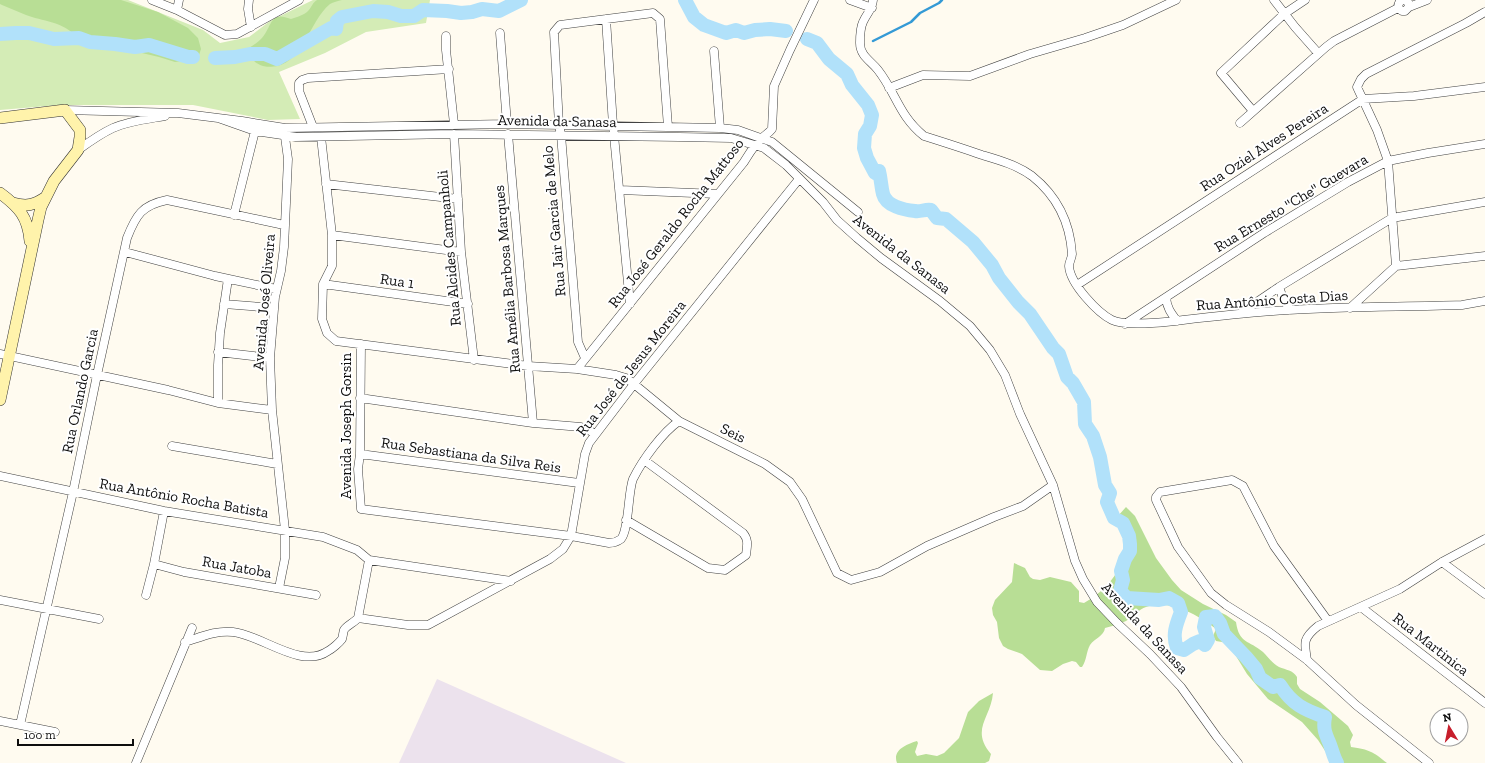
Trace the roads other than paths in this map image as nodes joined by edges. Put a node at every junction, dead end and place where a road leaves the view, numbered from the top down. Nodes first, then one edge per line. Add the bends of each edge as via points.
1 (152, 0) edge
2 (178, 0) edge
3 (249, 0) edge
4 (299, 0) edge
5 (814, 0) edge
6 (850, 0) edge
7 (1176, 0) edge
8 (1274, 0) edge
9 (1305, 0) edge
10 (1427, 0) edge
11 (1406, 2) edge
12 (873, 4) edge
13 (177, 10) junction
14 (1485, 12) edge
15 (1284, 14) junction
16 (606, 19) junction
17 (251, 27) junction
18 (500, 33) dead end
19 (446, 36) dead end
20 (714, 51) dead end
21 (1318, 53) junction
22 (449, 69) junction
23 (1485, 87) edge
24 (889, 88) junction
25 (1363, 99) junction
26 (65, 110) junction
27 (125, 111) junction
28 (1253, 111) junction
29 (178, 114) junction
30 (0, 118) edge
31 (221, 120) junction
32 (1240, 123) dead end
33 (125, 124) junction
34 (454, 124) junction
35 (507, 124) junction
36 (559, 125) junction
37 (613, 125) junction
38 (313, 127) junction
39 (668, 127) junction
40 (720, 128) junction
41 (255, 131) junction
42 (454, 134) junction
43 (508, 134) junction
44 (561, 134) junction
45 (614, 136) junction
46 (284, 137) junction
47 (321, 137) junction
48 (762, 137) junction
49 (1485, 144) edge
50 (755, 146) junction
51 (78, 150) junction
52 (1388, 161) junction
53 (799, 179) junction
54 (326, 184) junction
55 (620, 190) junction
56 (0, 193) edge
57 (718, 194) junction
58 (47, 196) junction
59 (458, 200) junction
60 (1485, 202) edge
61 (13, 203) junction
62 (858, 212) dead end
63 (234, 215) junction
64 (1392, 218) junction
65 (284, 225) junction
66 (332, 235) junction
67 (32, 252) junction
68 (125, 252) junction
69 (461, 252) junction
70 (1485, 256) edge
71 (1396, 266) junction
72 (228, 279) junction
73 (323, 284) junction
74 (1077, 285) junction
75 (1279, 287) junction
76 (276, 289) junction
77 (1166, 298) junction
78 (1485, 301) edge
79 (224, 304) junction
80 (468, 304) junction
81 (630, 304) junction
82 (274, 308) junction
83 (1350, 308) junction
84 (1290, 310) junction
85 (1241, 313) junction
86 (1177, 321) junction
87 (1125, 324) junction
88 (361, 344) junction
89 (218, 352) junction
90 (5, 355) edge
91 (270, 358) junction
92 (586, 358) junction
93 (474, 360) junction
94 (528, 366) junction
95 (577, 369) junction
96 (96, 375) junction
97 (634, 384) junction
98 (360, 398) junction
99 (0, 400) edge
100 (218, 403) junction
101 (272, 410) junction
102 (679, 421) junction
103 (533, 423) junction
104 (594, 434) junction
105 (172, 446) dead end
106 (360, 454) junction
107 (644, 460) junction
108 (277, 464) junction
109 (0, 476) edge
110 (579, 483) junction
111 (1053, 485) junction
112 (74, 492) junction
113 (164, 511) junction
114 (626, 520) junction
115 (285, 530) junction
116 (571, 536) junction
117 (1485, 539) edge
118 (369, 560) junction
119 (1442, 562) junction
120 (154, 564) junction
121 (511, 581) junction
122 (279, 588) junction
123 (1485, 594) edge
124 (146, 595) dead end
125 (316, 595) dead end
126 (0, 600) edge
127 (1361, 607) junction
128 (46, 609) junction
129 (358, 618) junction
130 (99, 619) dead end
131 (1328, 621) junction
132 (192, 628) dead end
133 (185, 642) junction
134 (1306, 660) junction
135 (1485, 703) edge
136 (0, 721) edge
137 (20, 725) junction
138 (55, 732) dead end
139 (136, 763) edge
140 (1238, 763) edge
141 (1429, 763) edge

1 - 13 street
2 - 13 street
3 - 17 street
4 - 17 street
5 - 48 street, Rua José Geraldo Rocha Mattoso via 774,86 772,130
6 - 12 street
7 - 24 street via 1123,25 970,76 923,75
8 - 15 street
9 - 15 street
10 - 11 street
11 - 21 street via 1405,11 1398,8 1334,41
12 - 24 street, Rua Antônio Costa Dias via 863,22 860,45 862,54
13 - 17 street via 225,35 238,34
14 - 25 street via 1366,74 1357,87
15 - 21 street
15 - 28 street via 1221,73
16 - 36 street, Rua Jair Garcia de Melo via 560,25 554,32
16 - 37 street
16 - 39 street via 653,13 660,19
18 - 35 street
19 - 22 street
20 - 40 street
21 - 28 street
22 - 34 street
22 - 38 street via 302,80 298,87
23 - 25 street, Rua Oziel Alves Pereira via 1414,96
24 - 74 street, Rua Antônio Costa Dias via 900,109 914,128 924,136 1014,165 1032,176 1051,194 1062,210 1072,256 1069,266
25 - 52 street
25 - 74 street, Rua Oziel Alves Pereira
26 - 27 street
26 - 30 street
26 - 51 street via 80,130
27 - 29 street
27 - 33 street
28 - 32 street
29 - 31 street
29 - 33 street
31 - 38 street, Avenida da Sanasa via 285,128
31 - 41 street, Avenida da Sanasa
33 - 51 street
34 - 35 street, Avenida da Sanasa
34 - 38 street, Avenida da Sanasa
35 - 36 street, Avenida da Sanasa
36 - 37 street, Avenida da Sanasa
36 - 44 street, Rua Jair Garcia de Melo
37 - 39 street, Avenida da Sanasa
37 - 45 street
39 - 40 street, Avenida da Sanasa
40 - 48 street, Avenida da Sanasa
41 - 46 street, Avenida da Sanasa
41 - 63 street
42 - 43 street, Avenida da Sanasa
42 - 47 street, Avenida da Sanasa
42 - 59 street, Rua Alcides Campanholi
43 - 44 street, Avenida da Sanasa
43 - 94 street, Rua Amélia Barbosa Marques
44 - 45 street, Avenida da Sanasa
44 - 92 street, Rua Jair Garcia de Melo via 578,342
45 - 50 street, Avenida da Sanasa via 731,138
45 - 55 street
46 - 47 street, Avenida da Sanasa
46 - 65 street, Avenida José Oliveira via 288,159
47 - 54 street
48 - 50 street, Rua José Geraldo Rocha Mattoso
48 - 62 street, Avenida da Sanasa via 782,148
49 - 52 street, Rua Ernesto "Che" Guevara
50 - 53 street, Avenida da Sanasa via 772,152
50 - 57 street, Rua José Geraldo Rocha Mattoso
51 - 58 street via 54,181
52 - 64 street
52 - 77 street, Rua Ernesto "Che" Guevara via 1314,202
53 - 97 street, Rua José de Jesus Moreira
53 - 111 street, Avenida da Sanasa via 857,238 970,326 990,350 1005,375
54 - 59 street
54 - 66 street
55 - 57 street
55 - 81 street
56 - 61 street
57 - 81 street, Rua José Geraldo Rocha Mattoso
58 - 61 street via 32,205
58 - 67 street via 41,208
59 - 69 street, Rua Alcides Campanholi
60 - 64 street
61 - 67 street via 26,220
63 - 65 street, Rua Orlando Garcia
63 - 68 street, Rua Orlando Garcia via 167,200 157,202 140,213 127,238
64 - 71 street
64 - 75 street
65 - 76 street, Avenida José Oliveira via 281,271
66 - 69 street
66 - 73 street via 332,266
67 - 90 street
68 - 72 street
68 - 96 street, Rua Orlando Garcia
69 - 80 street, Rua Alcides Campanholi
70 - 71 street
71 - 83 street
72 - 76 street
72 - 79 street
73 - 80 street, Rua 1
73 - 88 street, Seis via 322,319 328,333 336,341
74 - 87 street, Rua Antônio Costa Dias via 1103,314
75 - 84 street
75 - 85 street
76 - 82 street, Avenida José Oliveira
77 - 86 street via 1170,313
77 - 87 street, Rua Ernesto "Che" Guevara
78 - 83 street, Rua Antônio Costa Dias via 1462,305
79 - 82 street
79 - 89 street
80 - 93 street, Rua Alcides Campanholi
81 - 92 street, Rua José Geraldo Rocha Mattoso
82 - 91 street, Avenida José Oliveira
83 - 84 street, Rua Antônio Costa Dias
84 - 85 street, Rua Antônio Costa Dias
85 - 86 street, Rua Antônio Costa Dias
86 - 87 street, Rua Antônio Costa Dias
88 - 93 street, Seis
88 - 98 street, Avenida Joseph Gorsin
89 - 91 street
89 - 100 street
90 - 96 street
90 - 99 street
91 - 101 street, Avenida José Oliveira
92 - 95 street, Rua José Geraldo Rocha Mattoso
93 - 94 street, Seis
94 - 95 street, Seis
94 - 103 street, Rua Amélia Barbosa Marques
95 - 97 street, Seis via 616,374
96 - 100 street
96 - 112 street, Rua Orlando Garcia
97 - 102 street, Seis
97 - 104 street, Rua José de Jesus Moreira
98 - 103 street
98 - 106 street, Avenida Joseph Gorsin
100 - 101 street
101 - 108 street, Avenida José Oliveira
102 - 107 street via 670,427
102 - 111 street, Seis via 764,464 790,482 802,499 837,573 852,580 880,572 927,546 1023,506
103 - 104 street via 581,427
104 - 110 street, Rua José de Jesus Moreira via 584,454
105 - 108 street
106 - 110 street, Rua Sebastiana da Silva Reis
106 - 116 street, Avenida Joseph Gorsin via 358,469 361,509
107 - 114 street via 633,480
107 - 114 street via 743,533 748,543 746,555 725,570 708,568
108 - 115 street, Avenida José Oliveira
109 - 112 street, Rua Antônio Rocha Batista
110 - 116 street, Rua José de Jesus Moreira
111 - 140 street, Avenida da Sanasa via 1075,560 1098,602 1181,687
112 - 113 street, Rua Antônio Rocha Batista
112 - 128 street, Rua Orlando Garcia
113 - 115 street, Rua Antônio Rocha Batista
113 - 120 street
114 - 116 street via 622,536 615,542
115 - 118 street, Rua Antônio Rocha Batista via 323,537 360,552
115 - 122 street, Avenida José Oliveira via 285,558
116 - 121 street, Rua José de Jesus Moreira via 563,549 550,560
117 - 119 street
118 - 121 street
118 - 129 street
119 - 123 street
119 - 127 street via 1400,589
120 - 122 street, Rua Jatoba via 184,572
120 - 124 street
121 - 129 street, Rua José de Jesus Moreira via 428,625
122 - 125 street, Rua Jatoba
126 - 128 street
127 - 131 street
127 - 135 street, Rua Martinica
128 - 130 street
128 - 137 street, Rua Orlando Garcia
129 - 133 street via 344,630 342,639 328,651 315,657 300,656 249,635 234,632 218,631
131 - 134 street via 1318,626 1306,639
131 - 134 street via 1274,546 1243,486 1238,482 1232,480 1160,492 1156,497 1178,547 1211,593
132 - 133 street
133 - 139 street
134 - 141 street via 1356,705
136 - 137 street
137 - 138 street

